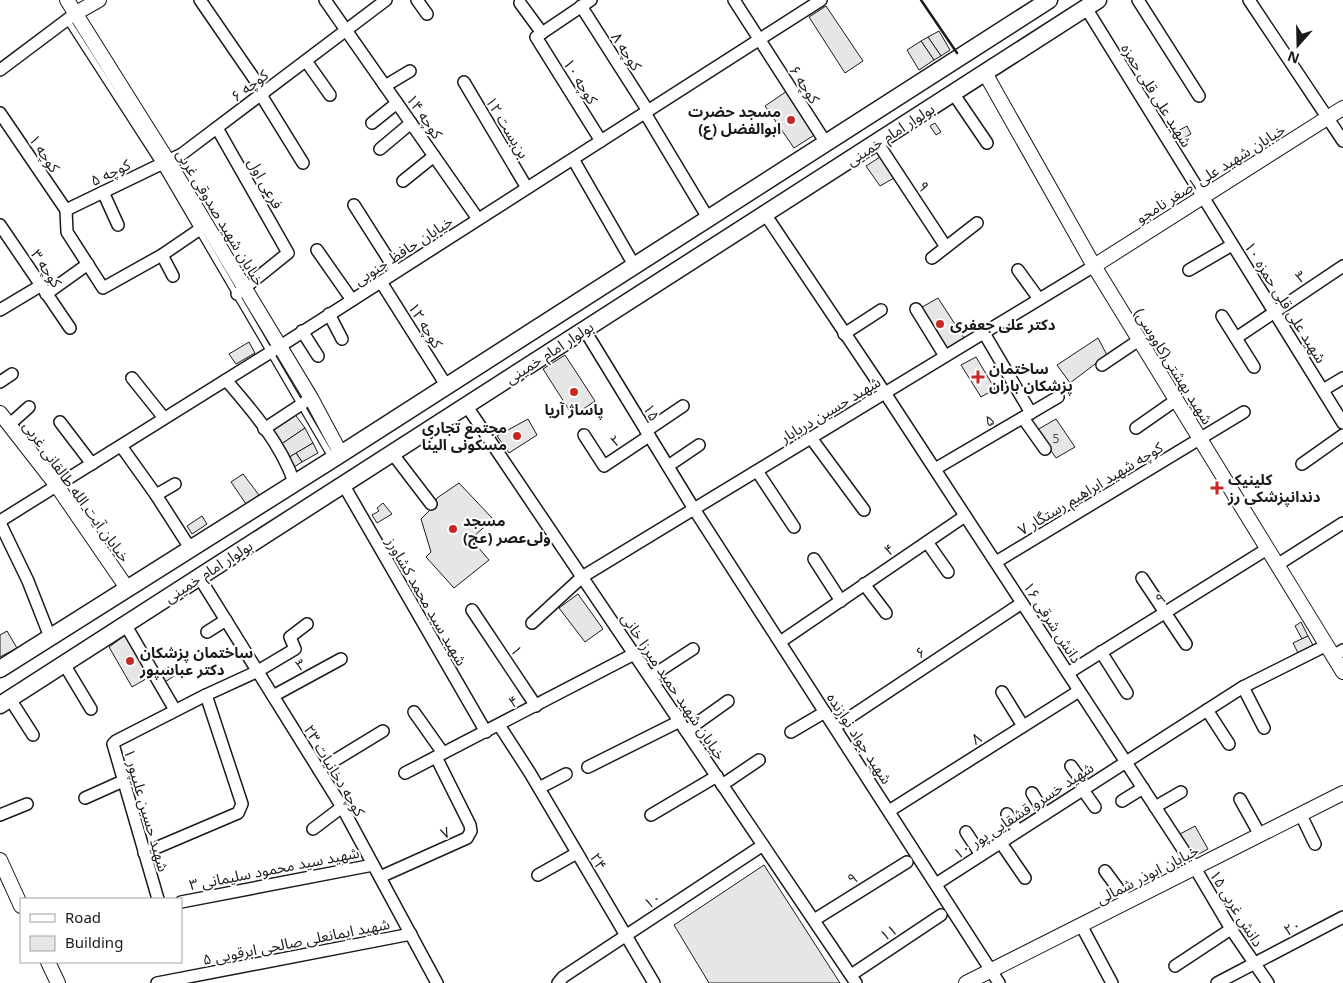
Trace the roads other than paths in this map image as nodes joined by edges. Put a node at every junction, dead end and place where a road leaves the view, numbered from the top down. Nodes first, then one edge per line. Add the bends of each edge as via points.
1 (67, 0) edge
2 (99, 0) edge
3 (200, 0) edge
4 (325, 0) edge
5 (386, 0) edge
6 (417, 0) edge
7 (734, 0) edge
8 (1049, 0) edge
9 (1138, 0) edge
10 (1249, 0) edge
11 (817, 1) edge
12 (520, 3) dead end
13 (586, 3) edge
14 (1092, 4) edge
15 (426, 14) dead end
16 (71, 16) junction
17 (347, 30) junction
18 (539, 35) junction
19 (758, 41) junction
20 (306, 61) junction
21 (0, 70) edge
22 (410, 71) dead end
23 (985, 73) junction
24 (464, 82) dead end
25 (385, 86) junction
26 (953, 93) junction
27 (263, 94) junction
28 (330, 95) dead end
29 (1199, 96) dead end
30 (397, 103) junction
31 (1343, 108) edge
32 (647, 112) junction
33 (0, 113) edge
34 (1328, 117) junction
35 (372, 123) dead end
36 (411, 123) junction
37 (217, 128) junction
38 (601, 141) junction
39 (1343, 141) edge
40 (877, 142) junction
41 (826, 143) junction
42 (987, 143) dead end
43 (380, 149) dead end
44 (434, 156) junction
45 (573, 159) junction
46 (164, 162) junction
47 (303, 163) dead end
48 (403, 180) dead end
49 (527, 188) junction
50 (103, 192) junction
51 (1202, 197) junction
52 (354, 205) dead end
53 (66, 210) junction
54 (765, 214) junction
55 (708, 218) junction
56 (478, 219) junction
57 (977, 223) dead end
58 (0, 225) edge
59 (118, 225) dead end
60 (203, 227) junction
61 (1232, 245) junction
62 (946, 247) junction
63 (317, 250) dead end
64 (162, 255) junction
65 (932, 258) dead end
66 (88, 264) junction
67 (634, 265) junction
68 (1094, 266) junction
69 (1343, 266) edge
70 (1018, 270) dead end
71 (1189, 270) dead end
72 (396, 272) junction
73 (173, 276) dead end
74 (381, 282) junction
75 (43, 290) junction
76 (241, 291) junction
77 (1039, 299) junction
78 (352, 300) junction
79 (916, 309) dead end
80 (0, 310) edge
81 (881, 310) dead end
82 (1274, 311) junction
83 (329, 314) junction
84 (1222, 316) dead end
85 (70, 328) dead end
86 (584, 329) junction
87 (302, 331) junction
88 (984, 333) junction
89 (844, 334) junction
90 (1236, 338) junction
91 (342, 339) dead end
92 (1139, 340) junction
93 (275, 349) junction
94 (318, 356) dead end
95 (945, 356) junction
96 (1102, 365) dead end
97 (1254, 367) dead end
98 (12, 374) dead end
99 (132, 378) dead end
100 (1343, 378) edge
101 (226, 380) junction
102 (0, 382) edge
103 (446, 385) junction
104 (1324, 390) junction
105 (885, 393) junction
106 (1058, 397) dead end
107 (1176, 400) junction
108 (306, 401) junction
109 (466, 405) junction
110 (683, 406) dead end
111 (29, 407) dead end
112 (1244, 412) dead end
113 (0, 413) edge
114 (1027, 416) junction
115 (164, 418) junction
116 (60, 422) dead end
117 (1343, 423) edge
118 (9, 425) junction
119 (1136, 428) dead end
120 (264, 429) junction
121 (647, 434) junction
122 (584, 435) dead end
123 (1343, 435) edge
124 (811, 438) junction
125 (1201, 440) junction
126 (699, 445) dead end
127 (120, 446) junction
128 (1046, 449) dead end
129 (392, 453) junction
130 (337, 456) junction
131 (92, 464) junction
132 (1302, 464) dead end
133 (668, 466) junction
134 (935, 469) junction
135 (757, 471) junction
136 (294, 482) junction
137 (175, 484) dead end
138 (343, 484) junction
139 (57, 486) junction
140 (156, 495) junction
141 (431, 504) dead end
142 (694, 509) junction
143 (864, 510) dead end
144 (965, 516) junction
145 (0, 522) edge
146 (1343, 523) edge
147 (794, 526) dead end
148 (927, 542) junction
149 (190, 548) junction
150 (1267, 549) junction
151 (814, 559) dead end
152 (996, 562) junction
153 (1277, 565) junction
154 (948, 572) dead end
155 (199, 577) junction
156 (582, 577) junction
157 (1142, 578) dead end
158 (864, 584) junction
159 (127, 588) junction
160 (841, 601) junction
161 (1022, 603) junction
162 (472, 610) dead end
163 (886, 613) dead end
164 (1164, 613) junction
165 (226, 620) junction
166 (532, 623) dead end
167 (126, 624) junction
168 (307, 624) dead end
169 (207, 632) dead end
170 (50, 637) junction
171 (780, 642) junction
172 (1186, 644) dead end
173 (693, 649) dead end
174 (1334, 651) edge
175 (1101, 652) junction
176 (634, 654) junction
177 (341, 658) dead end
178 (64, 664) junction
179 (0, 669) edge
180 (258, 671) junction
181 (1343, 672) edge
182 (1068, 673) junction
183 (650, 677) junction
184 (1243, 687) junction
185 (1079, 691) junction
186 (1002, 692) dead end
187 (1127, 692) dead end
188 (206, 695) junction
189 (273, 696) junction
190 (728, 701) dead end
191 (5, 702) edge
192 (536, 706) junction
193 (91, 709) dead end
194 (175, 710) junction
195 (1207, 710) junction
196 (414, 712) dead end
197 (825, 712) junction
198 (499, 725) junction
199 (683, 726) junction
200 (1023, 726) junction
201 (835, 727) junction
202 (1264, 728) dead end
203 (383, 731) dead end
204 (486, 732) junction
205 (791, 732) dead end
206 (33, 735) dead end
207 (1230, 744) dead end
208 (440, 755) junction
209 (760, 760) dead end
210 (1126, 762) junction
211 (1071, 766) dead end
212 (588, 767) dead end
213 (319, 770) junction
214 (405, 773) dead end
215 (566, 774) dead end
216 (123, 780) junction
217 (720, 781) junction
218 (539, 788) junction
219 (1084, 788) junction
220 (1143, 788) junction
221 (1181, 792) dead end
222 (1032, 794) dead end
223 (1343, 794) edge
224 (85, 798) dead end
225 (1240, 799) dead end
226 (1122, 801) dead end
227 (27, 804) dead end
228 (342, 807) junction
229 (1095, 807) dead end
230 (1155, 807) junction
231 (889, 811) junction
232 (1008, 814) dead end
233 (1045, 814) junction
234 (1301, 814) junction
235 (0, 815) edge
236 (651, 815) dead end
237 (313, 828) dead end
238 (1018, 831) junction
239 (966, 832) dead end
240 (1260, 835) junction
241 (1001, 843) junction
242 (1315, 844) dead end
243 (763, 845) junction
244 (144, 853) junction
245 (578, 853) junction
246 (981, 855) junction
247 (0, 860) edge
248 (906, 862) dead end
249 (373, 865) junction
250 (1195, 868) junction
251 (1106, 871) dead end
252 (538, 875) dead end
253 (380, 878) junction
254 (1025, 878) dead end
255 (5, 883) edge
256 (936, 884) junction
257 (158, 898) edge
258 (182, 902) edge
259 (1128, 902) junction
260 (20, 905) edge
261 (942, 915) dead end
262 (1343, 917) edge
263 (814, 920) junction
264 (1081, 925) junction
265 (1231, 930) junction
266 (411, 934) junction
267 (626, 935) junction
268 (48, 963) edge
269 (1254, 963) junction
270 (1175, 966) dead end
271 (991, 970) junction
272 (853, 979) edge
273 (58, 983) edge
274 (157, 983) edge
275 (437, 983) edge
276 (558, 983) edge
277 (654, 983) edge
278 (966, 983) edge
279 (999, 983) edge
280 (1112, 983) edge
281 (1217, 983) edge
282 (1268, 983) edge

1 - 16 street, خیابان شهید صدوقی غربی
2 - 16 street
3 - 27 street
4 - 17 street, کوچه ۱۴
5 - 17 street
6 - 15 street
7 - 19 street, کوچه ۶
8 - 41 main road, بولوار امام خمینی
9 - 29 street
10 - 34 street
11 - 19 street, خیابان حافظ جنوبی
12 - 18 street, کوچه ۱۰
13 - 18 street
13 - 32 street, کوچه ۸
14 - 23 main road, بولوار امام خمینی
14 - 51 street, شهید علی قلی حمزه
16 - 21 street
16 - 46 street, خیابان شهید صدوقی غربی
17 - 20 street, کوچه ۶
17 - 25 street, کوچه ۱۴
18 - 38 street, کوچه ۱۰
19 - 32 street, خیابان حافظ جنوبی
19 - 41 street, کوچه ۶
20 - 27 street, کوچه ۶
20 - 28 street
22 - 25 street
23 - 26 main road, بولوار امام خمینی
23 - 68 street, شهید بهشتی(کاووسی)
24 - 49 street, بن‌بست ۱۲
25 - 30 street, کوچه ۱۴
26 - 40 main road, بولوار امام خمینی
26 - 42 street
27 - 37 street, کوچه ۶
27 - 47 street
30 - 35 street
30 - 36 street, کوچه ۱۴
31 - 34 street, خیابان شهید علی اصغر نامجو
32 - 38 street, خیابان حافظ جنوبی
32 - 55 street
33 - 53 street, کوچه ۱
34 - 39 street
34 - 51 street, خیابان شهید علی اصغر نامجو
36 - 43 street
36 - 44 street, کوچه ۱۴
37 - 46 street, کوچه ۶
37 - 76 street, فرعی اول via 288,253
38 - 45 street, خیابان حافظ جنوبی
40 - 54 main road, بولوار امام خمینی
40 - 62 street, ۹
41 - 55 main road, بولوار امام خمینی
44 - 48 street
44 - 56 street, کوچه ۱۴
45 - 49 street, خیابان حافظ جنوبی
45 - 67 street
46 - 50 street, کوچه ۵
46 - 60 street, خیابان شهید صدوقی غربی
49 - 56 street, خیابان حافظ جنوبی
50 - 53 street, کوچه ۵
50 - 59 street
51 - 61 street, شهید علی قلی حمزه ۱۰
51 - 68 street, خیابان شهید علی اصغر نامجو
52 - 72 street
53 - 66 street via 68,232
54 - 86 main road, بولوار امام خمینی
54 - 89 street, دانش شرقی ۱۶
55 - 67 main road, بولوار امام خمینی
56 - 72 street, خیابان حافظ جنوبی
57 - 62 street
58 - 75 street, کوچه ۳
60 - 64 street
60 - 76 street, خیابان شهید صدوقی غربی
61 - 71 street
61 - 82 street, شهید علی قلی حمزه ۱۰
62 - 65 street
63 - 78 street
64 - 66 street via 103,288
64 - 73 street
66 - 75 street
67 - 103 main road, بولوار امام خمینی
68 - 77 street, شهید حسین دریابار
68 - 92 street, شهید بهشتی(کاووسی)
69 - 82 street, ۳
70 - 77 street
72 - 74 street, خیابان حافظ جنوبی
74 - 78 street, خیابان حافظ جنوبی
74 - 103 street, کوچه ۱۲
75 - 80 street
75 - 85 street, کوچه ۳
76 - 93 street, خیابان شهید صدوقی غربی
77 - 88 street, شهید حسین دریابار
78 - 83 street, خیابان حافظ جنوبی
79 - 95 street
81 - 89 street
82 - 90 street
82 - 104 street, شهید علی قلی حمزه ۱۰
83 - 87 street, خیابان حافظ جنوبی
83 - 91 street
84 - 90 street
86 - 109 main road, بولوار امام خمینی
86 - 121 street, ۱۵
87 - 93 street, خیابان حافظ جنوبی
87 - 94 street
88 - 95 street, شهید حسین دریابار
88 - 114 street
89 - 105 street, دانش شرقی ۱۶
90 - 97 street
92 - 96 street
92 - 107 street, شهید بهشتی(کاووسی)
93 - 101 street, خیابان حافظ جنوبی
93 - 108 street, خیابان شهید صدوقی غربی
95 - 105 street, شهید حسین دریابار
98 - 102 street
99 - 115 street
100 - 104 street
101 - 115 street, خیابان حافظ جنوبی
101 - 120 street
103 - 130 main road, بولوار امام خمینی
104 - 117 street, شهید علی قلی حمزه ۱۰
105 - 124 street, شهید حسین دریابار
105 - 134 street, دانش شرقی ۱۶
106 - 114 street, ۵
107 - 119 street
107 - 125 street, شهید بهشتی(کاووسی)
108 - 120 street
108 - 130 street, خیابان شهید صدوقی غربی
109 - 129 main road, بولوار امام خمینی
109 - 156 street, خیابان شهید حمید میرزا خانی
110 - 121 street
111 - 118 street
112 - 125 street, کوچه شهید ابراهیم رستگار ۷
113 - 118 street, خیابان آیت الله طالقانی غربی
114 - 128 street
114 - 134 street, ۵
115 - 127 street, خیابان حافظ جنوبی
116 - 131 street
118 - 139 street, خیابان آیت الله طالقانی غربی
120 - 136 street via 288,465
121 - 122 street, ۲ via 604,466
121 - 133 street, ۱۵
123 - 132 street
124 - 135 street, شهید حسین دریابار
124 - 143 street
125 - 150 street, شهید بهشتی(کاووسی)
125 - 152 street, کوچه شهید ابراهیم رستگار ۷
126 - 133 street
127 - 131 street, خیابان حافظ جنوبی
127 - 140 street
129 - 138 main road, بولوار امام خمینی
129 - 141 street
130 - 136 main road, بولوار امام خمینی
131 - 139 street, خیابان حافظ جنوبی
133 - 142 street, ۱۵
134 - 144 street, دانش شرقی ۱۶
135 - 142 street, شهید حسین دریابار
135 - 147 street
136 - 149 main road, بولوار امام خمینی
137 - 140 street
138 - 155 main road, بولوار امام خمینی
138 - 204 street, شهید سید محمد کشاورز
139 - 145 street, خیابان حافظ جنوبی
139 - 159 street, خیابان آیت الله طالقانی غربی
140 - 149 street
142 - 156 street, شهید حسین دریابار
142 - 171 street, شهید جواد نوازنده
144 - 148 street, ۴
144 - 152 street, دانش شرقی ۱۶
145 - 170 street
146 - 153 street
148 - 154 street
148 - 158 street, ۴
149 - 159 main road, بولوار امام خمینی
150 - 153 street, شهید بهشتی(کاووسی)
150 - 164 street, ۹
151 - 160 street
152 - 161 street, دانش شرقی ۱۶
153 - 174 street, شهید بهشتی(کاووسی)
155 - 165 street, کوچه دخانیات ۲۳
155 - 167 main road, بولوار امام خمینی
156 - 166 street
156 - 176 street, خیابان شهید حمید میرزا خانی
157 - 164 street
158 - 160 street, ۴
158 - 163 street
159 - 170 main road, بولوار امام خمینی
160 - 171 street, ۴
161 - 182 street, دانش شرقی ۱۶
161 - 201 street, ۶
162 - 192 street, ۱
164 - 172 street
164 - 175 street, ۹
165 - 169 street
165 - 180 street, کوچه دخانیات ۲۳
167 - 178 main road, بولوار امام خمینی
167 - 194 street
168 - 180 street via 290,636 295,649
170 - 179 main road, بولوار امام خمینی
171 - 197 street, شهید جواد نوازنده
173 - 183 street
174 - 181 street, شهید بهشتی(کاووسی)
174 - 184 street, شهید خسرو قشقایی پور ۱۰
175 - 182 street, ۹
175 - 187 street
176 - 183 street, خیابان شهید حمید میرزا خانی
176 - 192 street, ۴
177 - 189 street, ۳
178 - 191 main road, بولوار امام خمینی
178 - 193 street
180 - 188 street
180 - 189 street, کوچه دخانیات ۲۳
182 - 185 street, دانش شرقی ۱۶
183 - 199 street, خیابان شهید حمید میرزا خانی
184 - 195 street, شهید خسرو قشقایی پور ۱۰
184 - 202 street
185 - 200 street, ۸
185 - 210 street, دانش شرقی ۱۶
186 - 200 street
188 - 194 street, شهید حسین علیپور ۱
188 - 244 street via 241,809
189 - 213 street, کوچه دخانیات ۲۳
190 - 199 street
191 - 206 street
192 - 198 street, ۴
194 - 216 street, شهید حسین علیپور ۱ via 113,744
195 - 207 street
195 - 210 street, شهید خسرو قشقایی پور ۱۰
196 - 208 street
197 - 201 street, شهید جواد نوازنده
197 - 205 street
198 - 204 street, ۴
198 - 218 street, ۲۴
199 - 212 street
199 - 217 street, خیابان شهید حمید میرزا خانی
200 - 231 street, ۸
201 - 231 street, شهید جواد نوازنده
203 - 213 street
204 - 208 street, ۴
208 - 214 street, ۴
208 - 253 street, ۷ via 471,831 467,838
209 - 217 street
210 - 219 street, شهید خسرو قشقایی پور ۱۰
210 - 220 street, دانش شرقی ۱۶
211 - 219 street
213 - 228 street, کوچه دخانیات ۲۳
215 - 218 street
216 - 224 street
216 - 244 street, شهید حسین علیپور ۱
217 - 236 street
217 - 243 street, خیابان شهید حمید میرزا خانی
218 - 245 street, ۲۴
219 - 229 street
219 - 233 street, شهید خسرو قشقایی پور ۱۰
220 - 226 street
220 - 230 street, دانش شرقی ۱۶
221 - 230 street
222 - 233 street
223 - 234 street, خیابان ابوذر شمالی
225 - 240 street
227 - 235 street
228 - 237 street
228 - 249 street, کوچه دخانیات ۲۳
230 - 250 street, دانش شرقی ۱۶
231 - 256 street, شهید جواد نوازنده
232 - 238 street
233 - 238 street, شهید خسرو قشقایی پور ۱۰
234 - 240 street, خیابان ابوذر شمالی
234 - 242 street
238 - 241 street, شهید خسرو قشقایی پور ۱۰
239 - 246 street
240 - 250 street, خیابان ابوذر شمالی
241 - 246 street, شهید خسرو قشقایی پور ۱۰
241 - 254 street
243 - 263 street, خیابان شهید حمید میرزا خانی
243 - 267 street, ۱۰
244 - 257 street, شهید حسین علیپور ۱
245 - 252 street
245 - 267 street, ۲۴
246 - 256 street, شهید خسرو قشقایی پور ۱۰
247 - 255 street
248 - 263 street, ۹
249 - 253 street, کوچه دخانیات ۲۳
249 - 258 street, شهید سید محمود سلیمانی ۳
250 - 259 street, خیابان ابوذر شمالی
250 - 265 street, دانش غربی ۱۵
251 - 259 street
253 - 266 street, کوچه دخانیات ۲۳
255 - 260 street
256 - 271 street, شهید جواد نوازنده
259 - 264 street, خیابان ابوذر شمالی
261 - 272 street, ۱۱
262 - 269 street, ۲۰
263 - 272 street, خیابان شهید حمید میرزا خانی
264 - 271 street, خیابان ابوذر شمالی
264 - 280 street
265 - 269 street, دانش غربی ۱۵
265 - 270 street
266 - 274 street, شهید ایمانعلی صالحی ابرقویی ۵
266 - 275 street, کوچه دخانیات ۲۳
267 - 276 street, ۱۰
267 - 277 street, ۲۴
268 - 273 street
269 - 281 street, ۲۰
269 - 282 street, دانش غربی ۱۵
271 - 278 street, خیابان ابوذر شمالی
271 - 279 street, شهید جواد نوازنده

